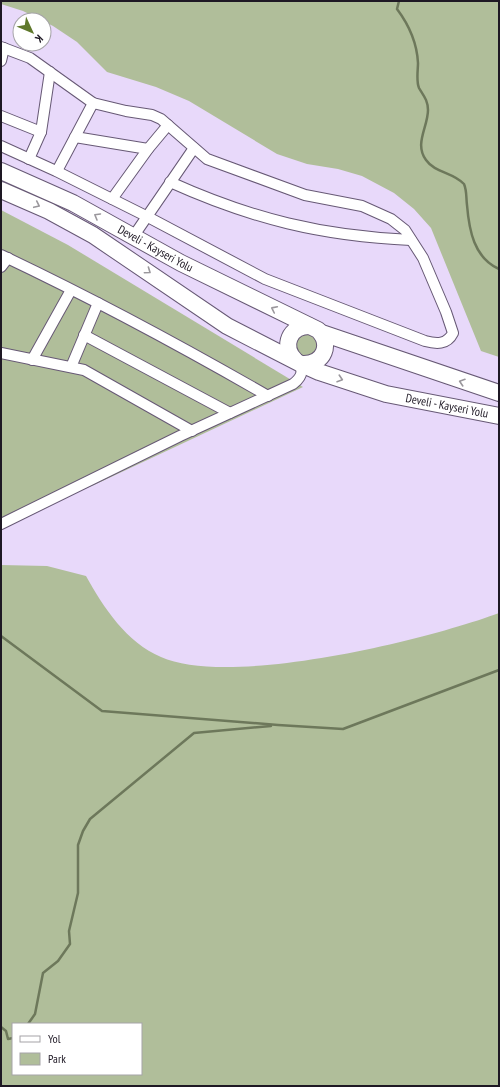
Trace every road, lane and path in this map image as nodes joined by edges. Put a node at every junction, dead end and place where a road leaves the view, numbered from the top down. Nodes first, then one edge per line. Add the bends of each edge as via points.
1 (3, 48) edge
2 (1, 61) edge
3 (50, 72) junction
4 (93, 102) junction
5 (1, 116) edge
6 (168, 125) junction
7 (41, 132) junction
8 (75, 137) junction
9 (1, 146) edge
10 (148, 148) junction
11 (194, 148) junction
12 (29, 159) junction
13 (1, 171) edge
14 (56, 171) junction
15 (170, 182) junction
16 (1, 190) edge
17 (112, 199) junction
18 (146, 216) junction
19 (133, 237) junction
20 (411, 240) junction
21 (4, 256) edge
22 (1, 267) edge
23 (71, 290) junction
24 (98, 303) junction
25 (316, 330) junction
26 (84, 335) junction
27 (1, 353) edge
28 (32, 360) junction
29 (299, 362) junction
30 (71, 366) junction
31 (499, 393) edge
32 (268, 396) junction
33 (230, 413) junction
34 (499, 416) edge
35 (192, 431) junction
36 (1, 524) edge

1 - 2 street
1 - 3 street via 30,58
3 - 4 street
3 - 7 street
4 - 6 street via 152,115
4 - 8 street
5 - 7 street
6 - 10 street
6 - 11 street
7 - 12 street
8 - 10 street
8 - 14 street
9 - 12 street
10 - 17 street
11 - 15 street
11 - 20 street via 207,159 304,195 372,210 398,224
12 - 14 street
19 -> 13 highway, Develi - Kayseri Yolu via 73,203
14 - 17 street
15 - 18 street
15 - 20 street via 223,204 290,224 364,238
16 -> 29 highway, Develi - Kayseri Yolu via 49,211 93,235 227,326
17 - 18 street
18 - 19 street
18 - 20 street via 265,279 425,341 444,342 452,333 446,312 423,258
25 -> 19 highway, Develi - Kayseri Yolu via 217,282
21 - 22 street
21 - 23 street
23 - 24 street
23 - 28 street
24 - 26 street
24 - 32 street
25 - 29 highway via 326,348 322,357 314,363
25 - 29 highway via 299,327 289,338 288,348
31 -> 25 highway, Develi - Kayseri Yolu
26 - 30 street
26 - 33 street
27 - 28 street
28 - 30 street
29 - 32 street via 302,369 297,381
29 -> 34 highway, Develi - Kayseri Yolu via 318,372 386,394
30 - 35 street via 91,374
32 - 33 street
33 - 35 street
35 - 36 street

